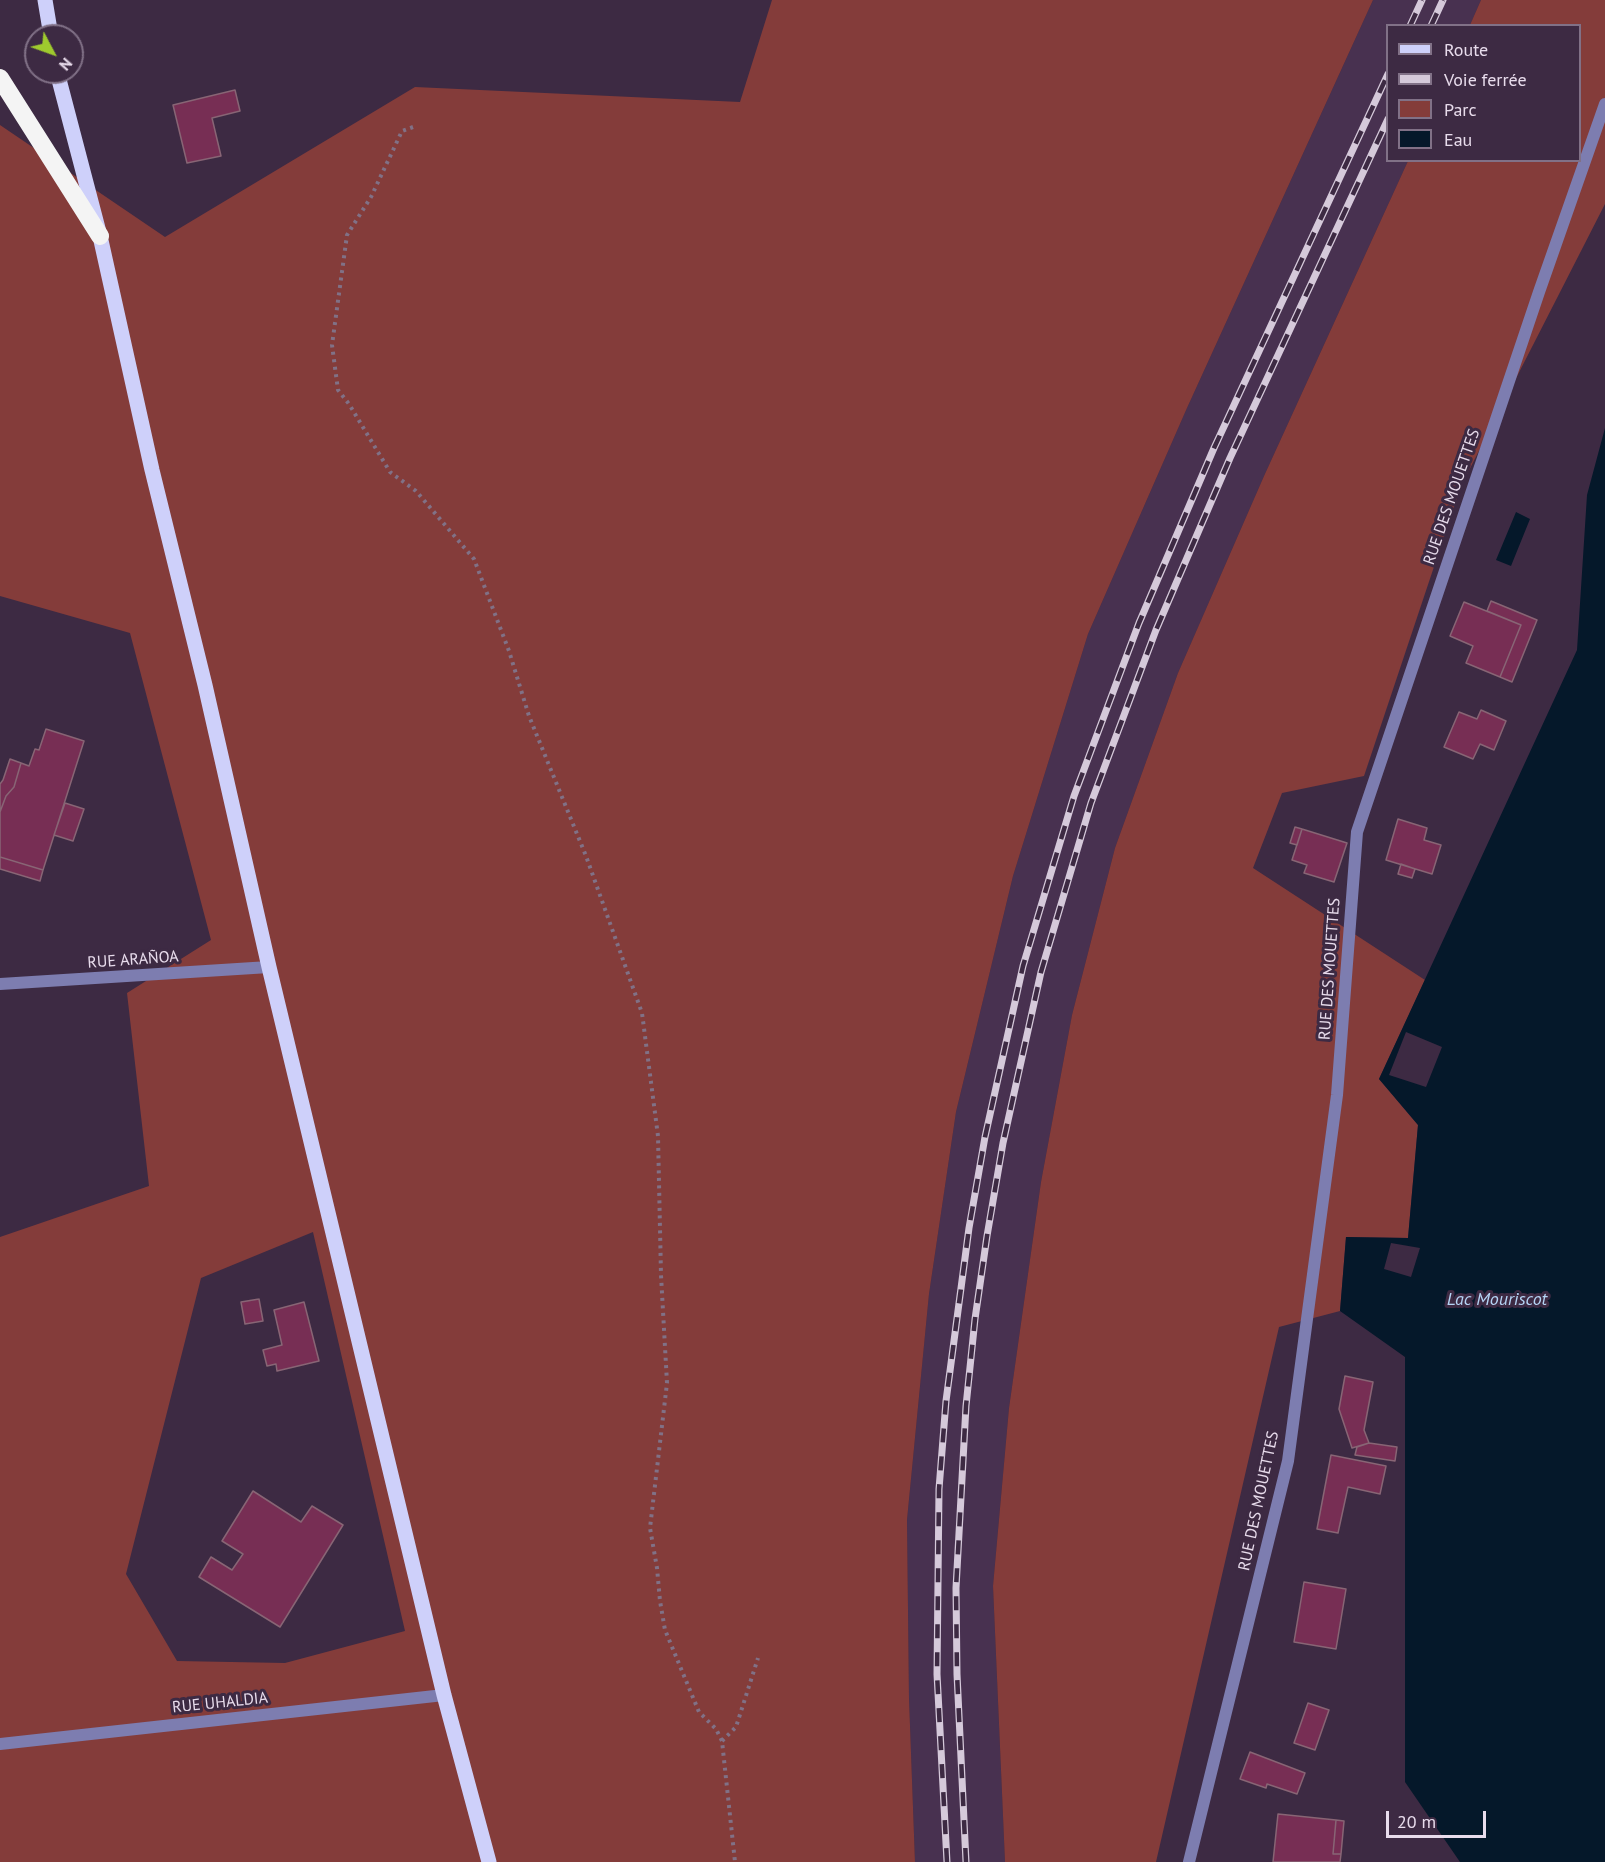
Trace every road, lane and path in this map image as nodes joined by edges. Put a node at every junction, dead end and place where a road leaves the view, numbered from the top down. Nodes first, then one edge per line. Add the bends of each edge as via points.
1 (45, 0) edge
2 (49, 24) edge
3 (0, 78) edge
4 (60, 84) edge
5 (1605, 104) edge
6 (413, 127) dead end
7 (100, 236) junction
8 (269, 967) junction
9 (0, 984) edge
10 (758, 1658) dead end
11 (444, 1695) junction
12 (722, 1741) junction
13 (0, 1744) edge
14 (489, 1862) edge
15 (735, 1862) edge
16 (1190, 1862) edge

1 - 2 main road
3 - 7 highway
4 - 7 main road
5 - 16 street, RUE DES MOUETTES via 1357,832 1337,1095 1288,1461
6 - 12 path via 402,131 371,197 347,235 332,345 339,390 390,472 416,491 474,559 642,1013 658,1137 667,1383 650,1528 665,1630 699,1712
7 - 8 main road
8 - 9 street, RUE ARAÑOA
8 - 11 main road
10 - 12 path via 736,1726
11 - 13 street, RUE UHALDIA
11 - 14 main road
12 - 15 path

